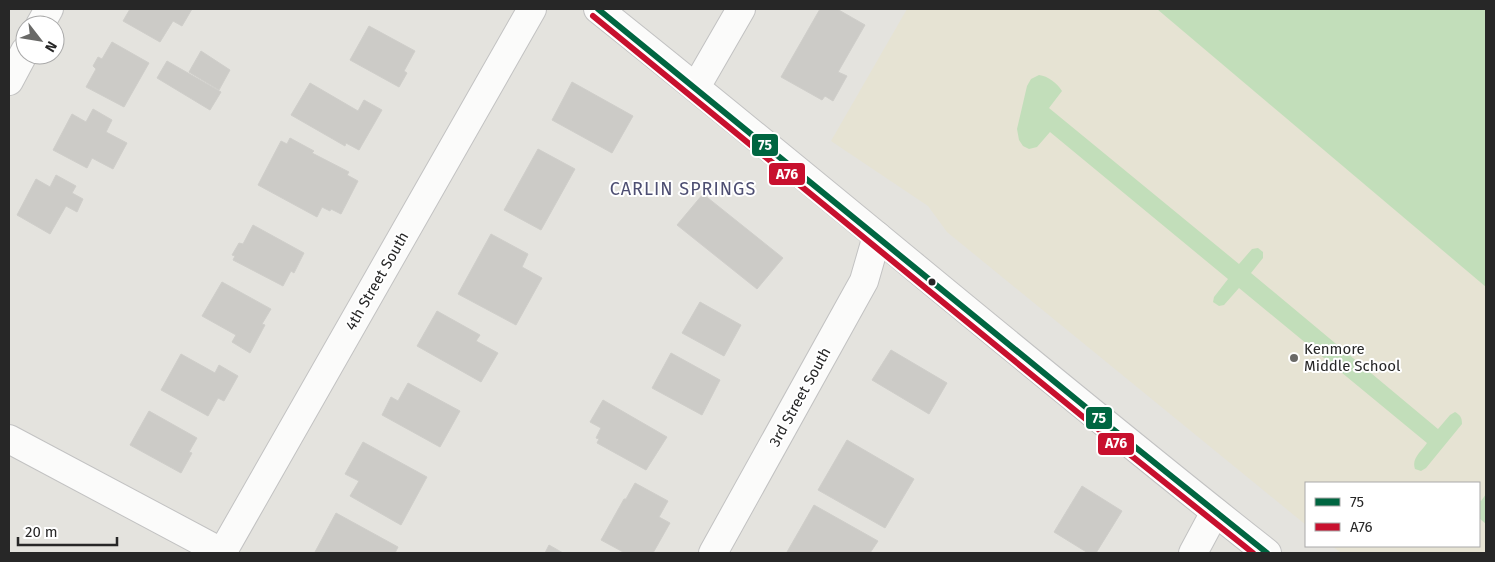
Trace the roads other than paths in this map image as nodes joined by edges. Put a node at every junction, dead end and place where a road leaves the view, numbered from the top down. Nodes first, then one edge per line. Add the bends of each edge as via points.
1 (532, 9) edge
2 (598, 9) edge
3 (741, 9) edge
4 (18, 65) edge
5 (9, 81) edge
6 (696, 87) junction
7 (877, 236) junction
8 (9, 439) edge
9 (1215, 512) junction
10 (223, 553) edge
11 (713, 553) edge
12 (1193, 553) edge
13 (1267, 553) edge

1 - 10 street, 4th Street South
2 - 6 street
3 - 6 street
4 - 5 street
6 - 7 street
7 - 9 street
7 - 11 street, 3rd Street South via 864,281
8 - 10 street
9 - 12 street
9 - 13 street

